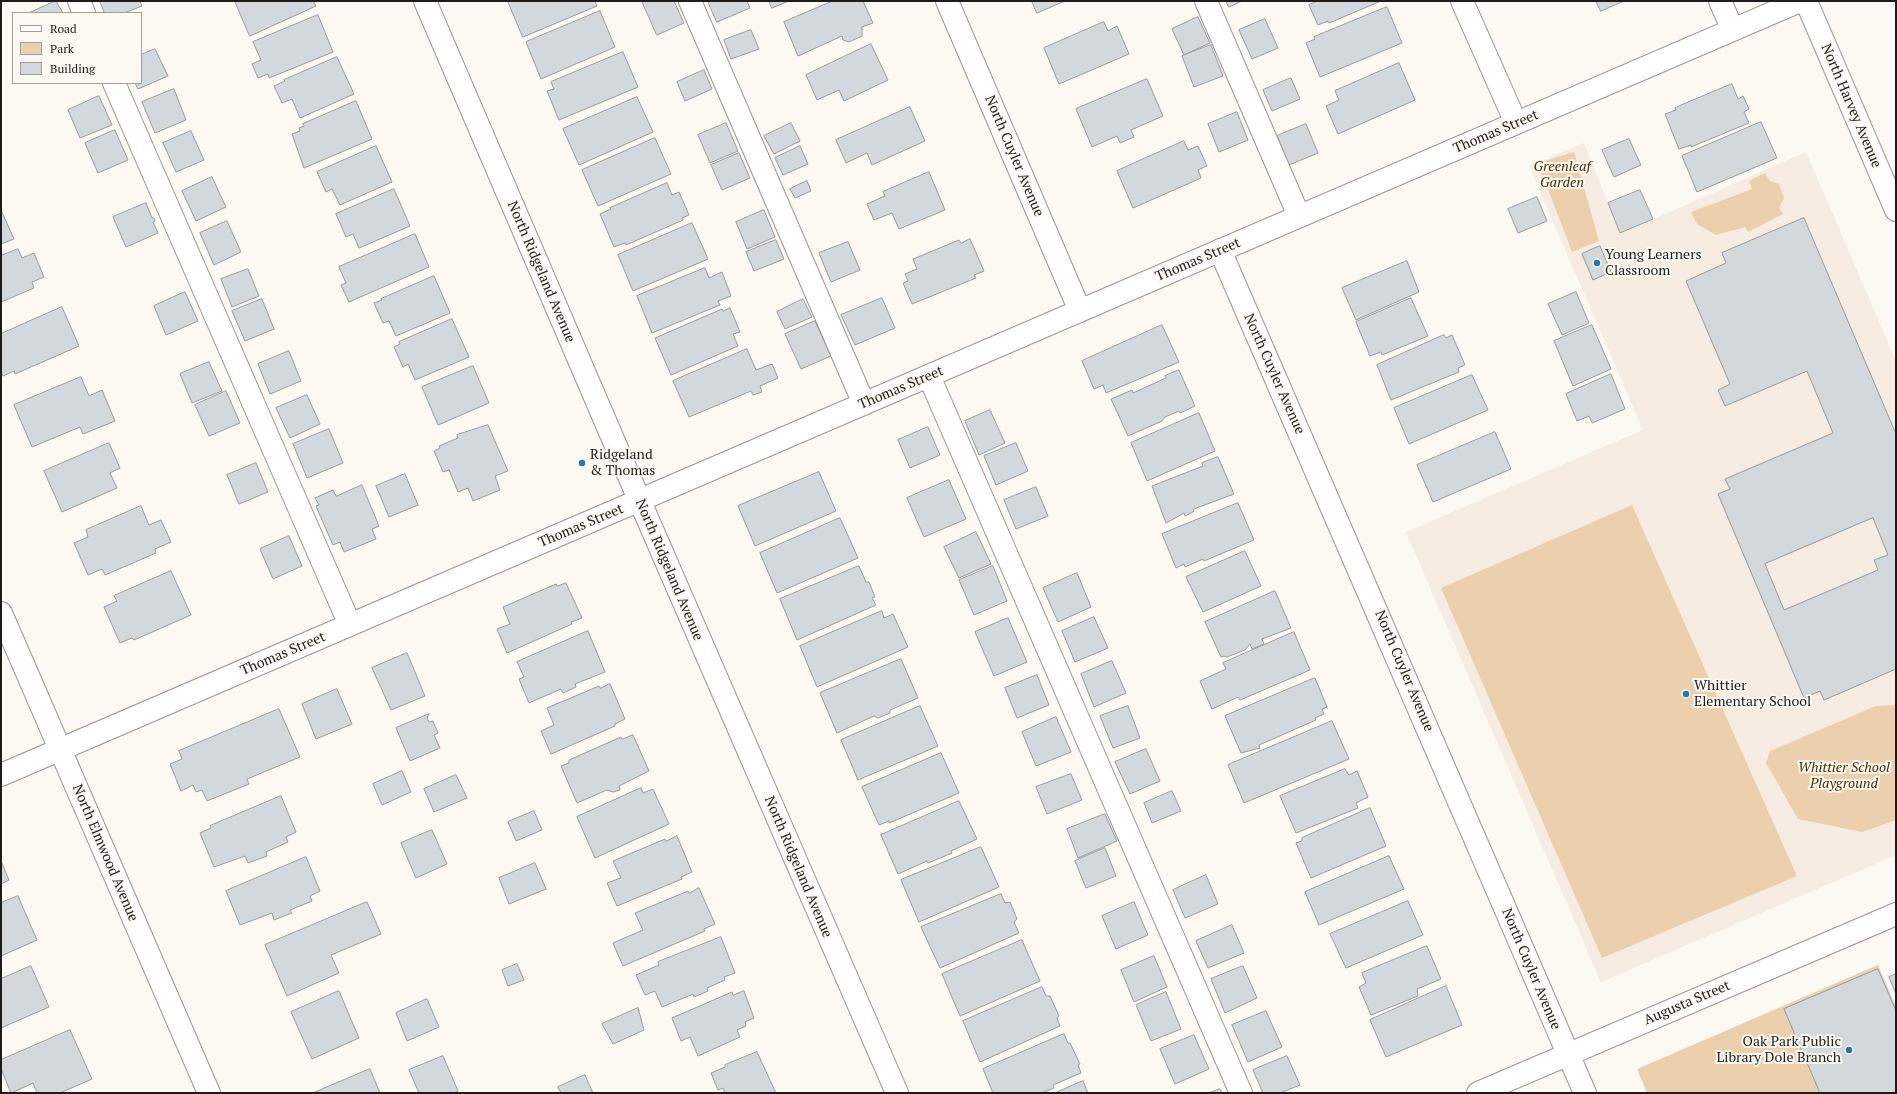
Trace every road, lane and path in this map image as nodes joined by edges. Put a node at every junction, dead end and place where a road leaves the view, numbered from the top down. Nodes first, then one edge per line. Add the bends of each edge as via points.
1 (79, 1) edge
2 (425, 1) edge
3 (690, 1) edge
4 (947, 1) edge
5 (1206, 1) edge
6 (1462, 1) edge
7 (1720, 1) edge
8 (1800, 1) edge
9 (1806, 1) edge
10 (84, 12) edge
11 (1732, 30) junction
12 (114, 84) edge
13 (1516, 123) junction
14 (1896, 210) edge
15 (1299, 216) junction
16 (1220, 250) junction
17 (1080, 311) junction
18 (930, 376) junction
19 (864, 404) junction
20 (640, 501) junction
21 (1, 613) edge
22 (350, 625) junction
23 (60, 750) junction
24 (1, 775) edge
25 (1896, 914) edge
26 (1568, 1054) junction
27 (209, 1093) edge
28 (897, 1093) edge
29 (1242, 1093) edge
30 (1478, 1093) edge
31 (1585, 1093) edge

1 - 10 street
2 - 20 street, North Ridgeland Avenue
3 - 19 street
4 - 17 street, North Cuyler Avenue
5 - 15 street
6 - 13 street
7 - 11 street
8 - 11 street, Thomas Street
9 - 14 street, North Harvey Avenue
11 - 13 street, Thomas Street
12 - 22 street
13 - 15 street, Thomas Street
15 - 16 street, Thomas Street
16 - 17 street, Thomas Street
16 - 26 street, North Cuyler Avenue
17 - 18 street, Thomas Street
18 - 19 street, Thomas Street
18 - 29 street
19 - 20 street, Thomas Street
20 - 22 street, Thomas Street
20 - 28 street, North Ridgeland Avenue
21 - 23 street, North Elmwood Avenue
22 - 23 street, Thomas Street
23 - 24 street, Thomas Street
23 - 27 street, North Elmwood Avenue
25 - 26 street, Augusta Street
26 - 30 street, Augusta Street
26 - 31 street, North Cuyler Avenue

